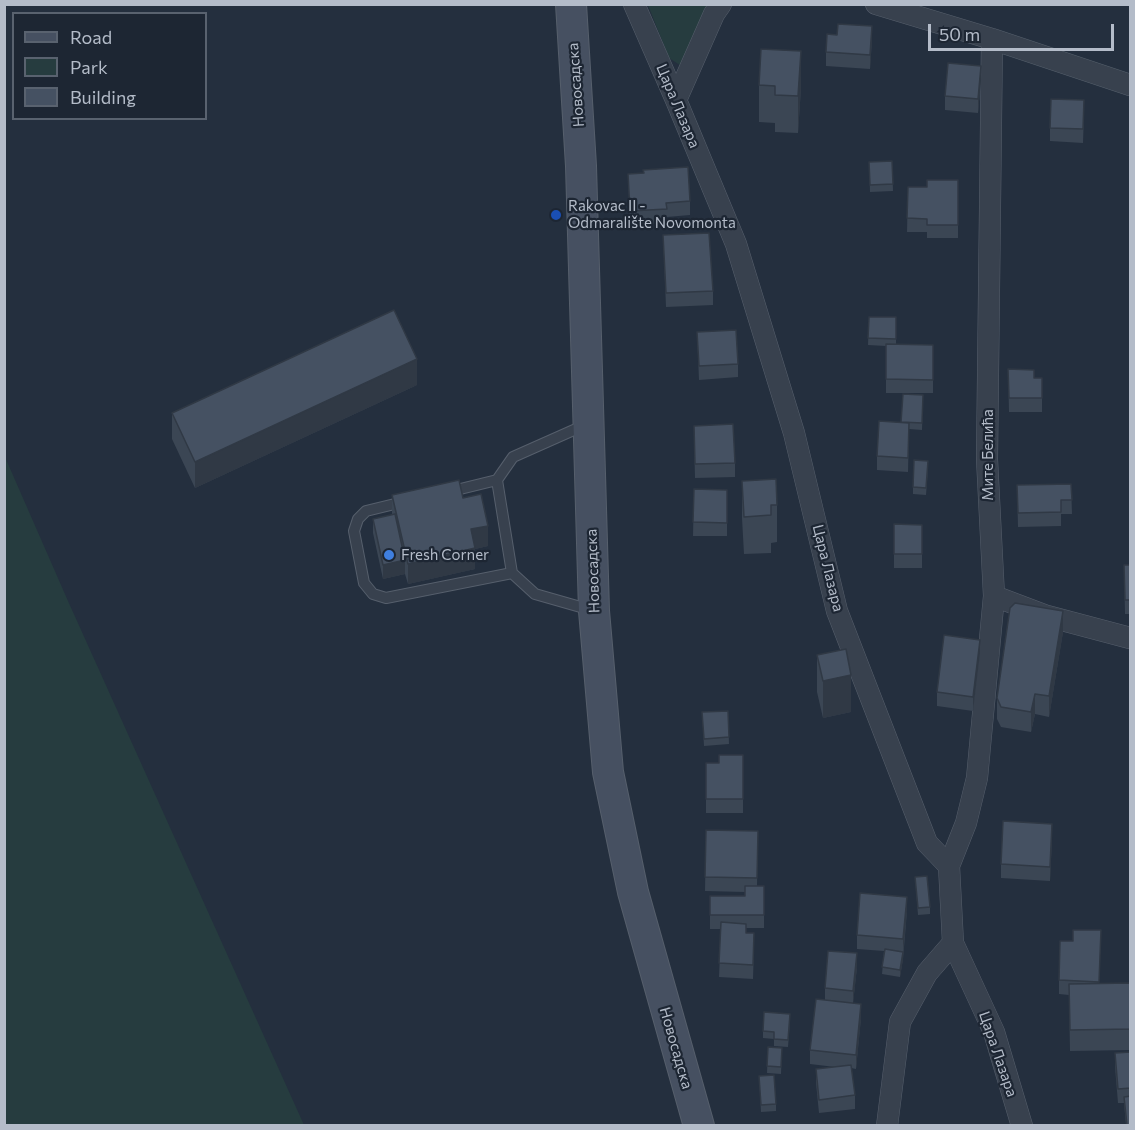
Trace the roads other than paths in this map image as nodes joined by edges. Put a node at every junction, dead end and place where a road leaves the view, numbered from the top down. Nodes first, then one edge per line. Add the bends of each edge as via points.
1 (571, 4) edge
2 (634, 4) edge
3 (721, 4) edge
4 (876, 4) edge
5 (992, 39) junction
6 (1131, 86) edge
7 (676, 99) junction
8 (588, 424) junction
9 (497, 480) junction
10 (432, 495) edge
11 (410, 500) edge
12 (512, 573) junction
13 (994, 596) junction
14 (594, 611) junction
15 (1131, 638) edge
16 (949, 866) junction
17 (953, 943) junction
18 (699, 1125) edge
19 (887, 1125) edge
20 (1022, 1125) edge

1 - 8 main road, Новосадска via 581,166
2 - 7 street, Цара Лазара
3 - 7 street
4 - 5 street
5 - 6 street
5 - 13 street, Мите Белића via 987,459
7 - 16 street, Цара Лазара via 736,244 794,433 837,611 927,843
8 - 9 lane via 513,457
8 - 14 main road, Новосадска
9 - 10 lane
9 - 12 lane
11 - 12 lane via 366,511 358,519 354,531 364,583 373,594 386,598
12 - 14 lane via 535,594
13 - 15 street via 1047,616
13 - 16 street, Мите Белића via 977,778 966,823
14 - 18 main road, Новосадска via 608,772 618,830
16 - 17 street, Цара Лазара
17 - 19 street via 927,973 900,1022
17 - 20 street, Цара Лазара via 994,1032

